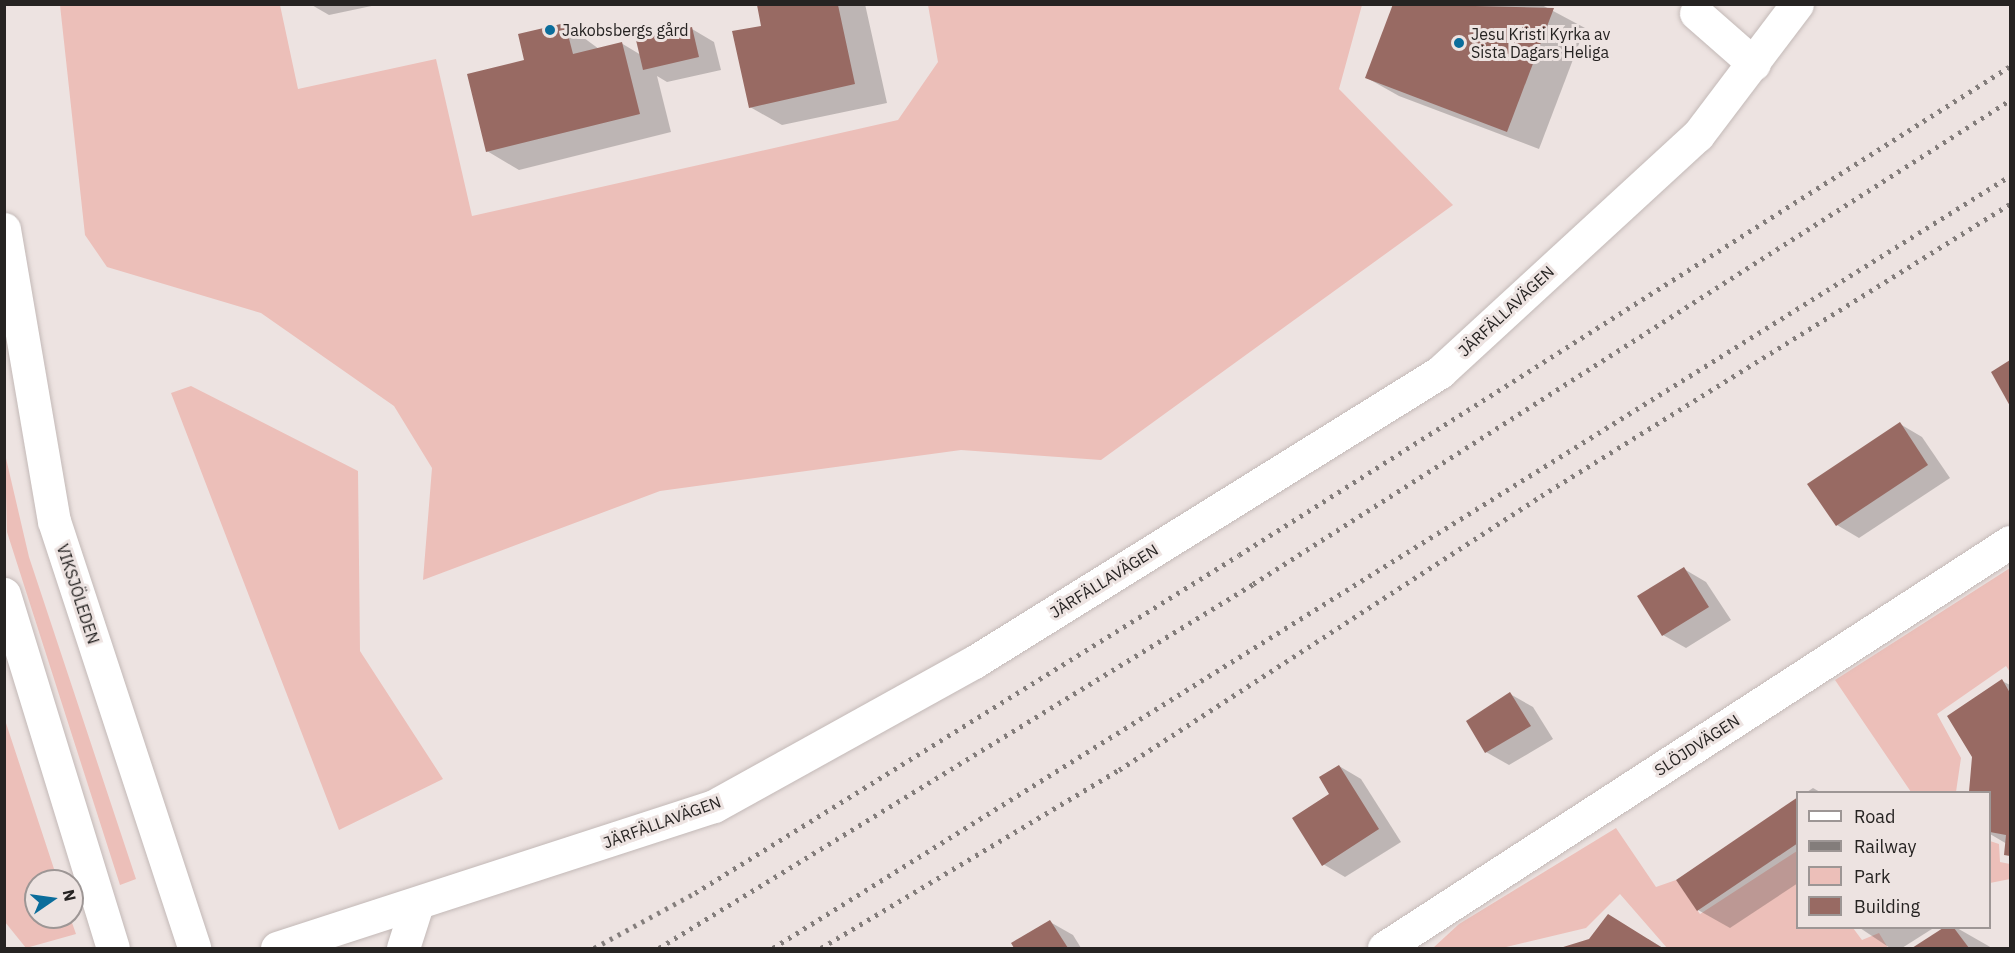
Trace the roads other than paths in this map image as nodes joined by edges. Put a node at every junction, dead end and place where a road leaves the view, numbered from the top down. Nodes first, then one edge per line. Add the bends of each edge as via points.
1 (1797, 4) edge
2 (1696, 13) dead end
3 (1754, 64) junction
4 (4, 229) edge
5 (4, 312) edge
6 (26, 372) junction
7 (2010, 542) edge
8 (4, 594) edge
9 (417, 904) junction
10 (113, 948) edge
11 (194, 948) edge
12 (277, 948) edge
13 (403, 948) edge
14 (1384, 948) edge

1 - 3 street, JÄRFÄLLAVÄGEN
2 - 3 street
3 - 9 street, JÄRFÄLLAVÄGEN via 1698,135 1440,372 974,662 714,806
4 - 6 street, VIKSJÖLEDEN
5 - 6 street
6 - 11 street, VIKSJÖLEDEN via 54,521
7 - 14 street, SLÖJDVÄGEN
8 - 10 street
9 - 12 street, JÄRFÄLLAVÄGEN
9 - 13 street

